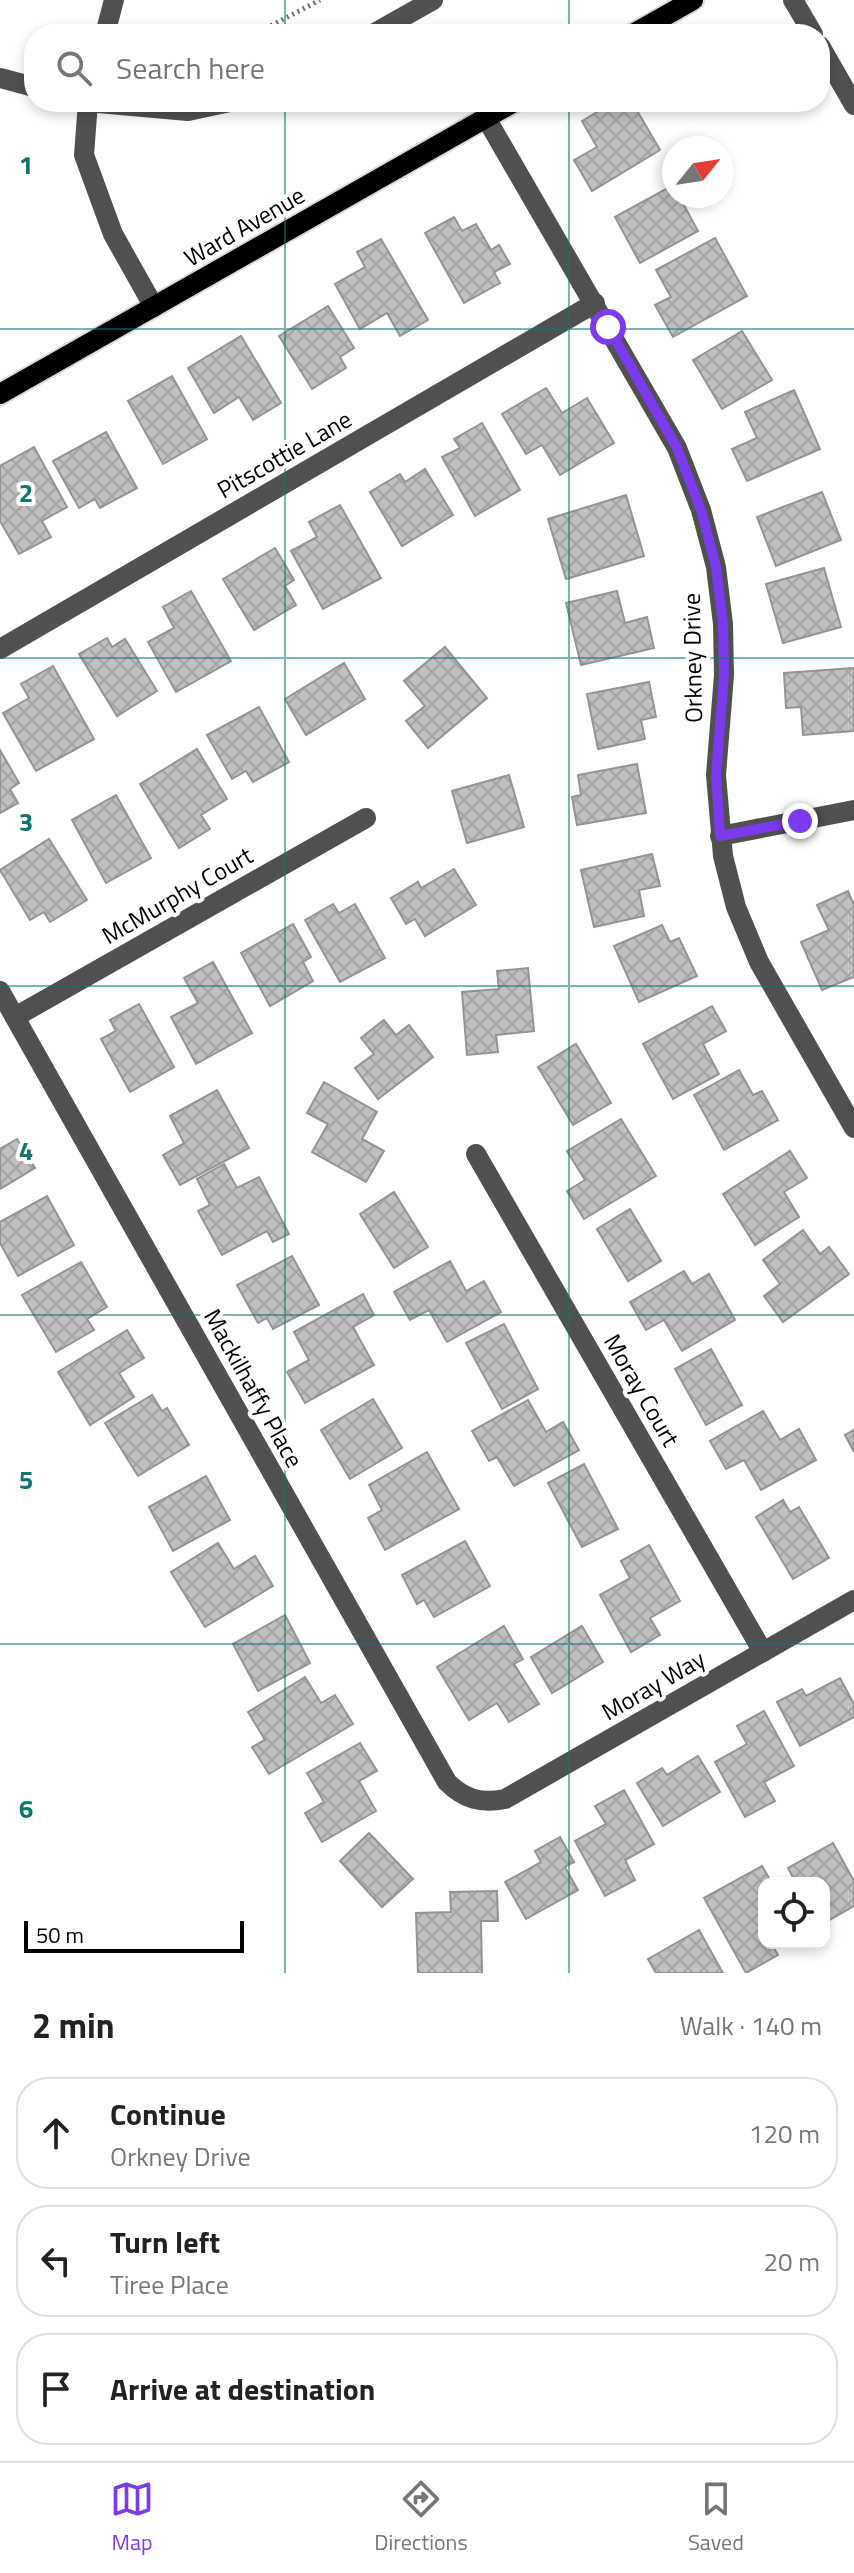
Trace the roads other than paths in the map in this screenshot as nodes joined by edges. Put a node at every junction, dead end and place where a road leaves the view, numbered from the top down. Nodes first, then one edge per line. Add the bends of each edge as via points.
1 (115, 0) edge
2 (433, 0) edge
3 (693, 0) edge
4 (793, 0) edge
5 (108, 24) edge
6 (391, 24) edge
7 (651, 24) edge
8 (807, 24) edge
9 (830, 63) edge
10 (0, 78) edge
11 (24, 84) edge
12 (854, 105) edge
13 (87, 112) edge
14 (496, 112) edge
15 (486, 118) junction
16 (595, 303) junction
17 (154, 307) junction
18 (0, 394) edge
19 (0, 649) edge
20 (854, 810) edge
21 (366, 818) dead end
22 (720, 836) junction
23 (0, 991) edge
24 (15, 1017) junction
25 (854, 1128) edge
26 (476, 1154) dead end
27 (854, 1600) edge
28 (763, 1652) junction
29 (475, 1800) joint

1 - 5 street
2 - 6 street
3 - 7 main road
4 - 8 street
9 - 12 street
10 - 11 street
13 - 17 street via 84,155 113,234
14 - 15 main road, Ward Avenue
15 - 16 street, Orkney Drive
15 - 17 main road, Ward Avenue
16 - 19 street, Pitscottie Lane
16 - 22 street, Orkney Drive via 677,448 716,567 724,675 716,775
17 - 18 main road, Ward Avenue
20 - 22 street
21 - 24 street, McMurphy Court
22 - 25 street, Orkney Drive via 736,907 759,962
23 - 24 street, Mackilhaffy Place
24 - 29 street, Mackilhaffy Place via 447,1782
26 - 28 street, Moray Court
27 - 28 street, Moray Way
28 - 29 street, Moray Way via 505,1799

